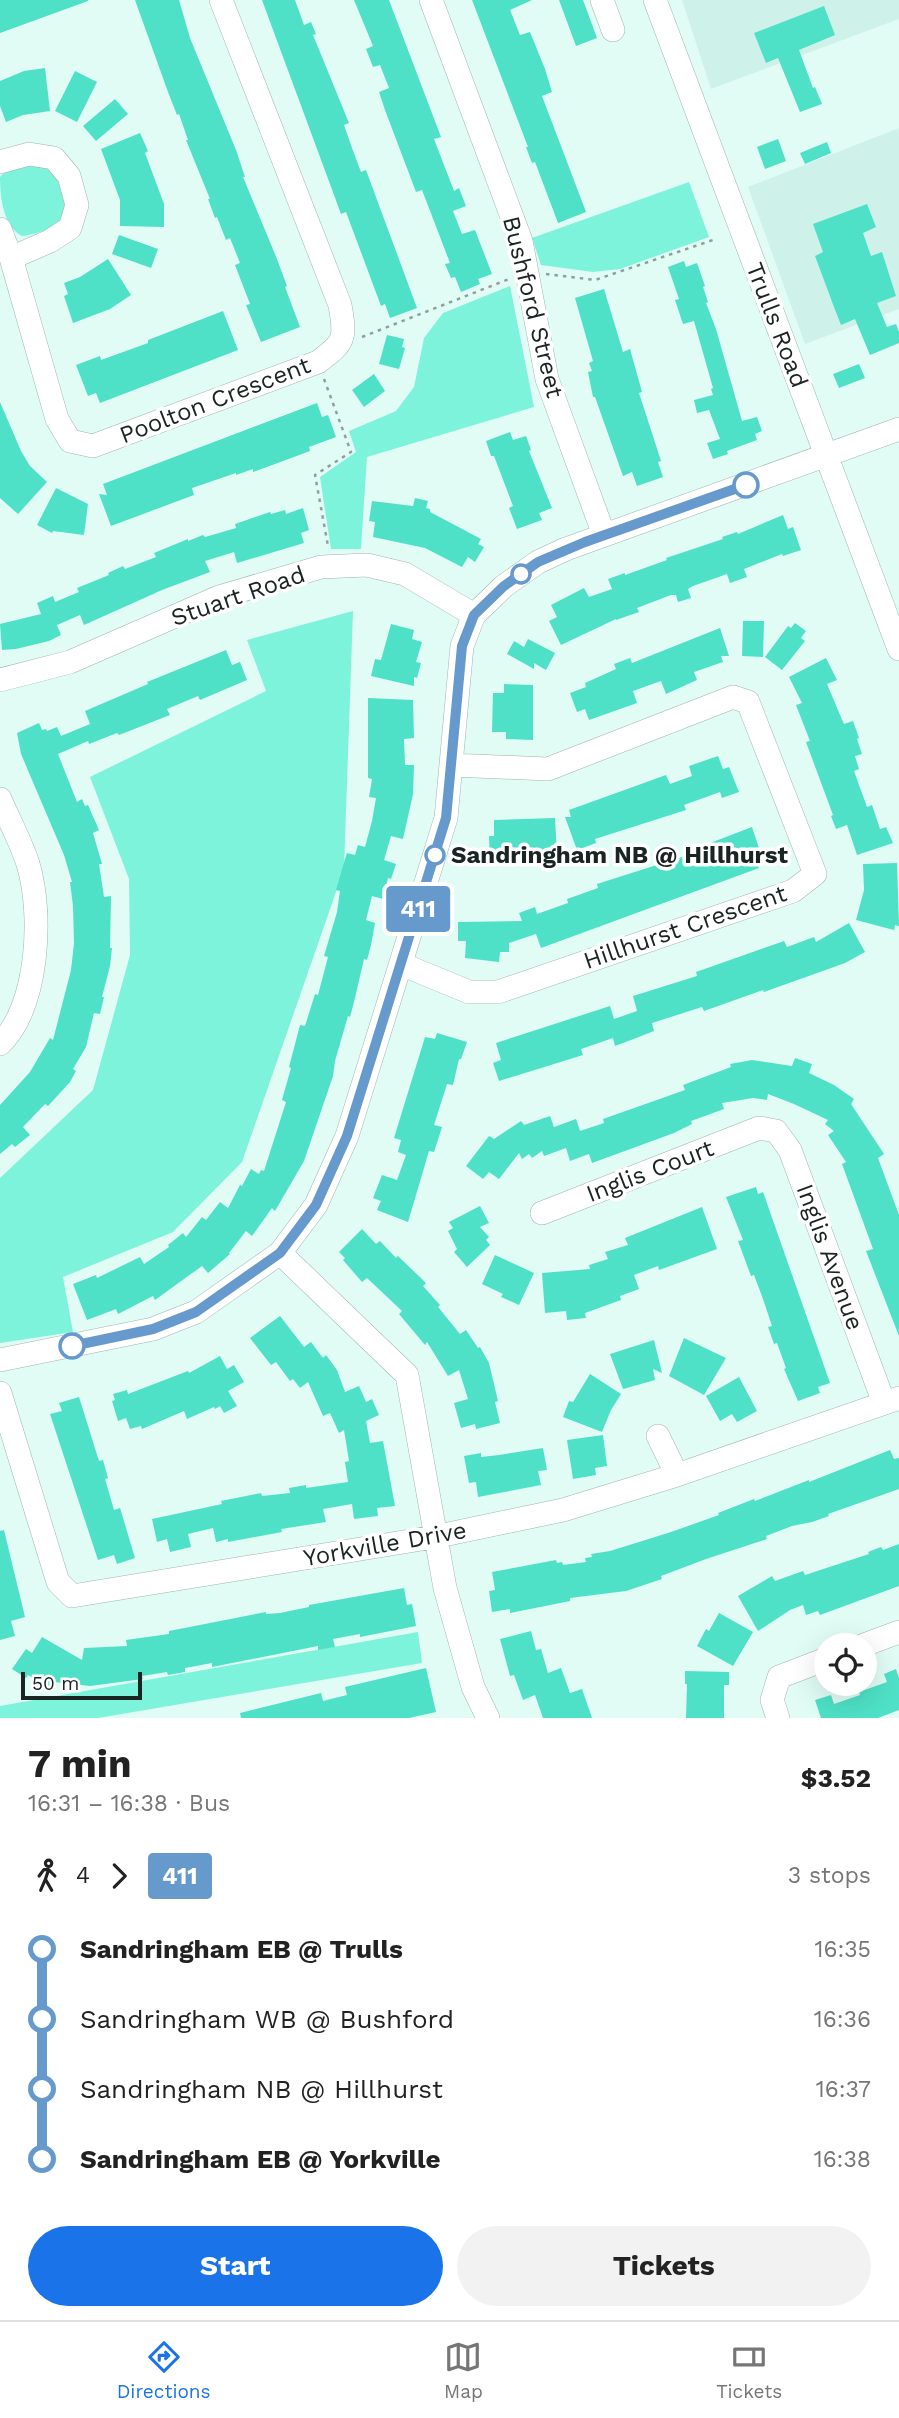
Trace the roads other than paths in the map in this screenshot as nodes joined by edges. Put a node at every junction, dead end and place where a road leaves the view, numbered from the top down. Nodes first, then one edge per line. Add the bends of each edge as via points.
1 (221, 0) edge
2 (431, 0) edge
3 (602, 0) edge
4 (655, 0) edge
5 (613, 30) dead end
6 (0, 162) edge
7 (0, 229) edge
8 (11, 258) junction
9 (899, 429) edge
10 (827, 454) junction
11 (604, 535) junction
12 (474, 615) junction
13 (899, 649) edge
14 (0, 680) edge
15 (451, 765) junction
16 (0, 799) edge
17 (401, 964) junction
18 (0, 1044) edge
19 (759, 1128) joint
20 (542, 1213) dead end
21 (280, 1253) junction
22 (0, 1360) edge
23 (0, 1393) edge
24 (892, 1401) edge
25 (658, 1436) dead end
26 (677, 1475) junction
27 (434, 1537) junction
28 (899, 1632) edge
29 (877, 1640) edge
30 (814, 1664) edge
31 (488, 1718) edge
32 (778, 1718) edge

1 - 8 street, Poolton Crescent via 340,305 344,327 339,346 318,362 93,446 70,441 57,419
2 - 11 street, Bushford Street via 522,242 547,379
3 - 5 street
4 - 10 street, Trulls Road
6 - 8 street via 29,154 54,158 69,176 77,205 70,228
7 - 8 street, Poolton Crescent
9 - 10 street
10 - 11 street
10 - 13 street, Trulls Road
11 - 12 street via 538,562
12 - 14 street, Stuart Road via 405,574 367,565 321,568 219,597 70,662
12 - 15 street via 462,646
15 - 17 street via 446,818
15 - 17 street, Hillhurst Crescent via 548,769 733,697 748,702 815,874 793,891 498,992 470,992
16 - 18 street via 28,864 36,941 22,1011
17 - 21 street via 347,1136 316,1205
19 - 20 street, Inglis Court
19 - 24 street, Inglis Avenue via 776,1131 790,1150
21 - 22 street via 196,1312 153,1329
21 - 27 street via 407,1376
23 - 27 street, Yorkville Drive via 58,1582 72,1596
24 - 26 street, Yorkville Drive
25 - 26 street
26 - 27 street, Yorkville Drive via 563,1510
27 - 31 street via 472,1687
28 - 29 street
30 - 32 street via 779,1677 772,1700

